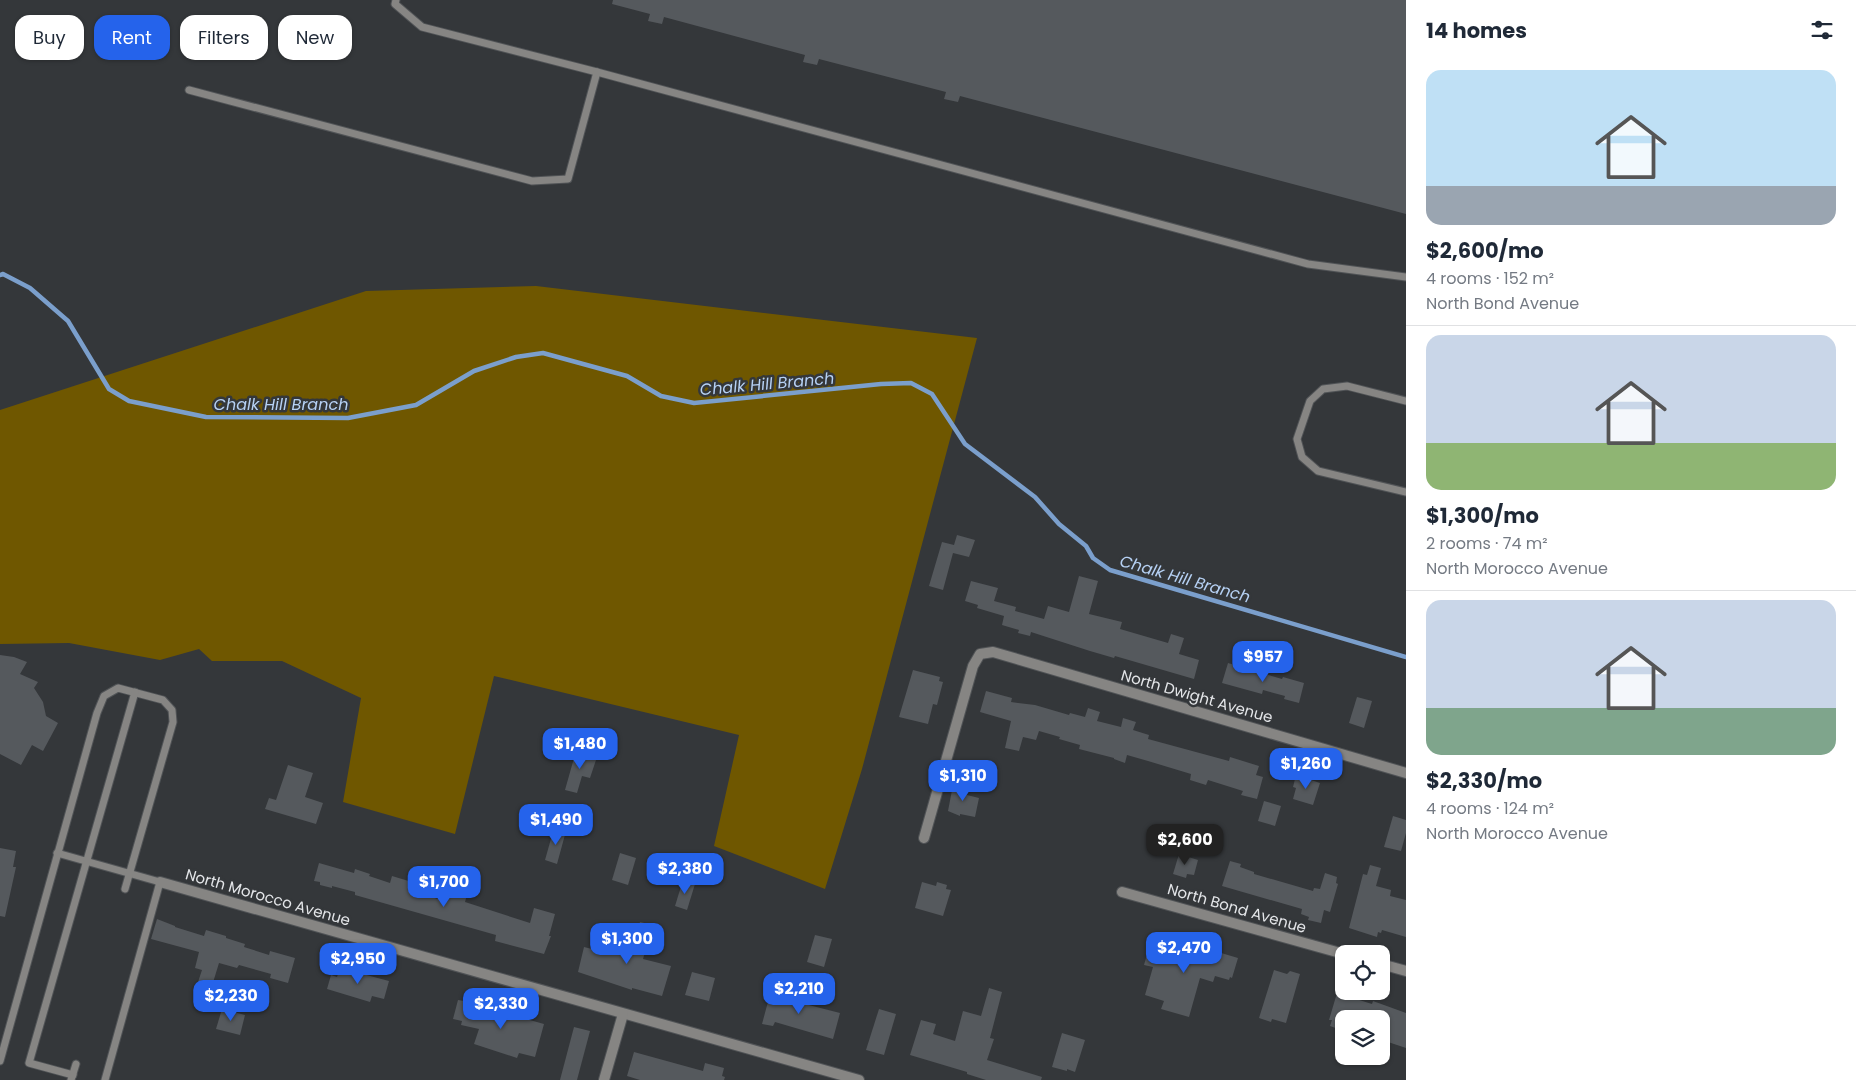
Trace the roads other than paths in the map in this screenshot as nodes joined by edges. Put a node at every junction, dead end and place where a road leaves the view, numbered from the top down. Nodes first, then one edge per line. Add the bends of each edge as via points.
1 (396, 0) edge
2 (597, 72) junction
3 (189, 90) dead end
4 (1406, 277) edge
5 (1406, 401) edge
6 (1406, 492) edge
7 (135, 692) junction
8 (1406, 773) edge
9 (924, 838) dead end
10 (57, 853) junction
11 (87, 862) junction
12 (130, 874) junction
13 (160, 882) junction
14 (125, 889) dead end
15 (1122, 892) dead end
16 (1335, 951) edge
17 (1390, 967) edge
18 (1406, 971) edge
19 (623, 1014) junction
20 (0, 1061) edge
21 (76, 1064) dead end
22 (72, 1077) edge
23 (105, 1080) edge
24 (604, 1080) edge
25 (859, 1080) edge

1 - 2 lane via 395,4 422,27
2 - 3 lane via 568,179 532,181
2 - 4 lane via 1308,264
5 - 6 lane via 1347,386 1323,389 1310,401 1297,439 1302,457 1318,471
7 - 10 lane via 118,688 104,696
7 - 11 lane
7 - 12 lane via 163,700 172,710 173,722
8 - 9 street, North Dwight Avenue via 993,652 980,654 974,666
10 - 11 lane
10 - 20 lane
11 - 12 lane
11 - 22 lane via 29,1063
12 - 13 lane
12 - 14 lane
13 - 19 street, North Morocco Avenue
13 - 23 lane
15 - 16 street, North Bond Avenue
17 - 18 street
19 - 24 street
19 - 25 street, North Morocco Avenue
21 - 22 lane

